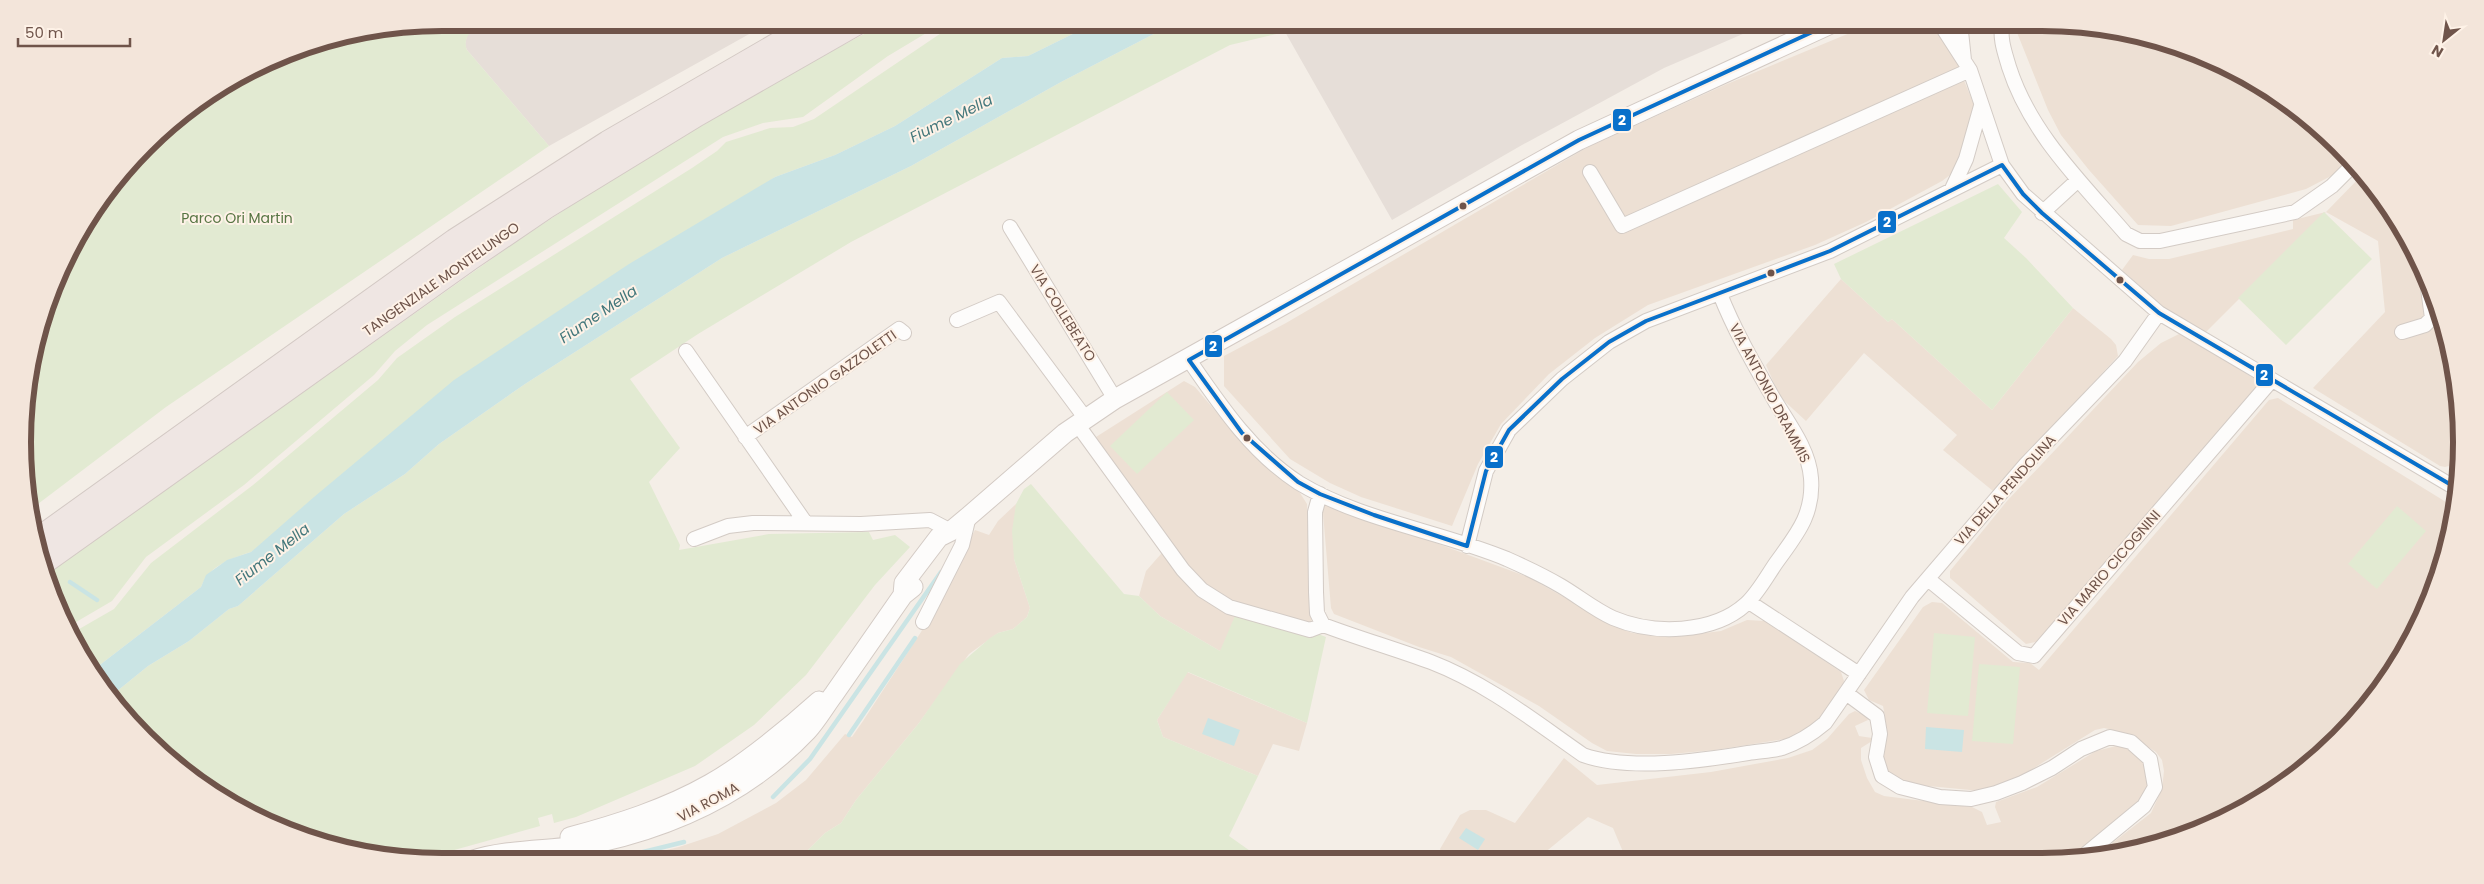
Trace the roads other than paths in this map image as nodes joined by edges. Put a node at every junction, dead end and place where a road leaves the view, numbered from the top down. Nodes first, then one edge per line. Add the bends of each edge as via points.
1 (801, 31) edge
2 (842, 31) edge
3 (1815, 31) edge
4 (1945, 31) edge
5 (1961, 31) edge
6 (2001, 31) edge
7 (1967, 67) junction
8 (1982, 105) junction
9 (2002, 165) junction
10 (2349, 169) edge
11 (1590, 172) dead end
12 (2078, 180) junction
13 (1952, 189) junction
14 (2042, 213) junction
15 (1010, 227) dead end
16 (1720, 294) junction
17 (2159, 313) junction
18 (957, 320) dead end
19 (2434, 320) edge
20 (2402, 332) dead end
21 (904, 333) dead end
22 (686, 351) dead end
23 (1189, 360) junction
24 (2272, 381) junction
25 (1116, 399) junction
26 (1082, 422) junction
27 (745, 437) junction
28 (2450, 484) edge
29 (1320, 494) junction
30 (969, 516) junction
31 (805, 522) junction
32 (951, 531) junction
33 (42, 537) edge
34 (694, 539) dead end
35 (1467, 546) junction
36 (48, 559) edge
37 (1928, 579) junction
38 (1749, 602) junction
39 (923, 622) dead end
40 (1323, 625) junction
41 (1859, 674) junction
42 (1846, 693) junction
43 (2091, 850) edge
44 (512, 853) edge

1 - 33 highway, TANGENZIALE MONTELUNGO via 608,143 455,241
2 - 36 highway, TANGENZIALE MONTELUNGO via 680,124 545,207
3 - 23 street via 1579,140
4 - 7 street
5 - 7 street
6 - 12 street via 2000,38 2017,90 2039,132
7 - 8 street
7 - 11 street via 1622,226
8 - 9 street
8 - 13 street via 1966,159
9 - 13 street
9 - 14 street
10 - 12 street via 2332,186 2295,212 2160,241 2140,241 2126,234
12 - 14 street
13 - 16 street via 1830,251
14 - 17 street
15 - 25 street, VIA COLLEBEATO
16 - 35 street via 1646,322 1609,342 1562,379 1509,430 1486,471
16 - 38 street, VIA ANTONIO DRAMMIS via 1733,327 1800,444 1811,474 1812,496 1805,521
17 - 24 street
17 - 37 street, VIA DELLA PENDOLINA via 2125,361 2026,464
18 - 26 street via 999,302
19 - 20 street
21 - 27 street, VIA ANTONIO GAZZOLETTI via 899,329
22 - 27 street, VIA ANTONIO GAZZOLETTI
23 - 25 street
23 - 29 street, VIA ANTONIO DRAMMIS via 1242,432 1298,482
24 - 28 street
24 - 37 street, VIA MARIO CICOGNINI via 2034,656 2018,653
25 - 26 street
26 - 30 street
26 - 40 street, VIA DELLA PENDOLINA via 1128,492 1202,590 1230,608 1310,630
27 - 31 street, VIA ANTONIO GAZZOLETTI
29 - 35 street, VIA ANTONIO DRAMMIS
29 - 40 street via 1315,512 1316,592 1317,613
30 - 32 street
30 - 39 street via 962,545
31 - 32 street via 861,524 930,520
31 - 34 street via 728,526
32 - 44 street, VIA ROMA via 946,543 912,589 903,595 846,677 802,716 711,784 658,810
35 - 38 street, VIA ANTONIO DRAMMIS via 1506,559 1558,584 1612,617 1636,626 1703,627 1732,616
37 - 41 street, VIA DELLA PENDOLINA
38 - 41 street
40 - 42 street, VIA DELLA PENDOLINA via 1432,662 1504,699 1583,755 1627,764 1710,759 1782,748 1807,737 1825,723
41 - 42 street, VIA DELLA PENDOLINA
42 - 43 street via 1877,716 1880,734 1876,758 1882,776 1900,787 1940,797 1972,799 1996,793 2110,737 2132,742 2150,759 2155,787 2144,806

